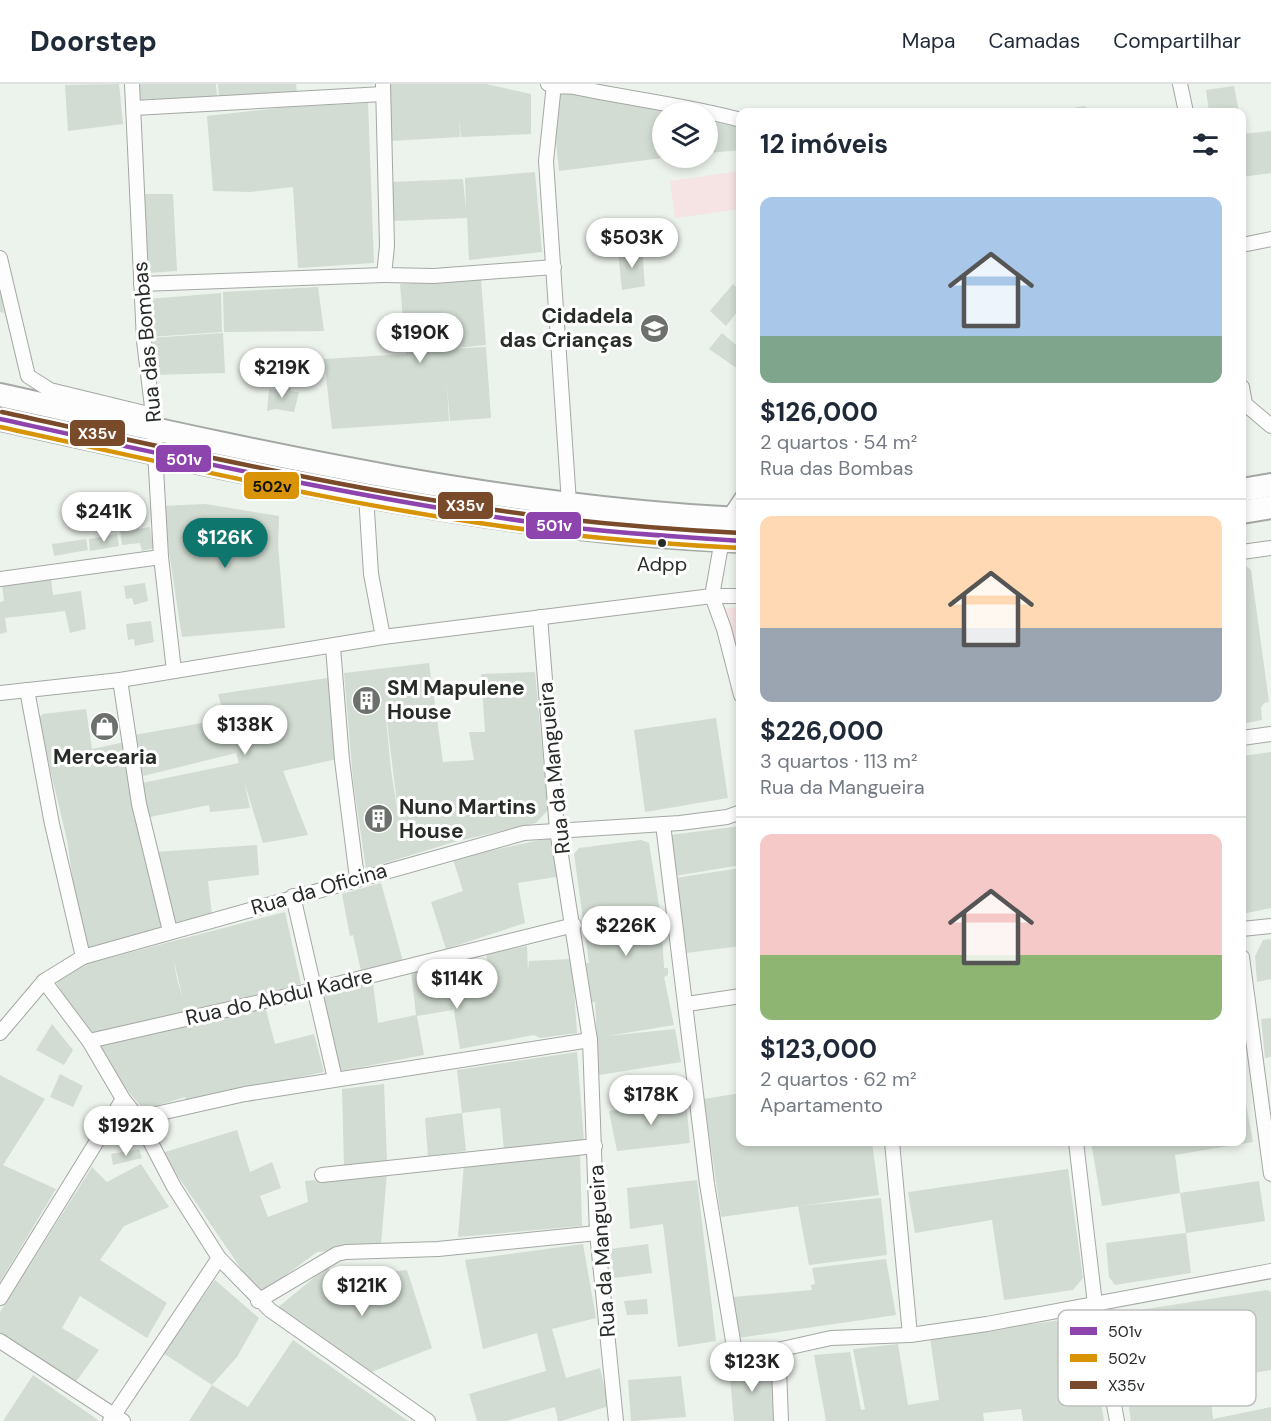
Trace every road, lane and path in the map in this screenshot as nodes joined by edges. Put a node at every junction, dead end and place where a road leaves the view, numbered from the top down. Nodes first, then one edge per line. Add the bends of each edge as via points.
1 (132, 84) edge
2 (1180, 84) edge
3 (552, 85) edge
4 (383, 89) edge
5 (134, 108) junction
6 (1185, 108) edge
7 (736, 119) edge
8 (1271, 239) edge
9 (1246, 244) edge
10 (0, 258) edge
11 (554, 267) junction
12 (384, 275) junction
13 (141, 284) junction
14 (0, 395) edge
15 (1246, 407) edge
16 (0, 419) edge
17 (154, 422) junction
18 (1271, 426) edge
19 (154, 452) junction
20 (1271, 485) edge
21 (1246, 489) edge
22 (366, 495) junction
23 (569, 503) junction
24 (1271, 507) edge
25 (1246, 511) edge
26 (736, 514) edge
27 (732, 530) edge
28 (1271, 548) edge
29 (1246, 551) edge
30 (161, 557) junction
31 (0, 579) edge
32 (712, 596) junction
33 (736, 596) edge
34 (540, 617) junction
35 (383, 637) junction
36 (333, 647) junction
37 (174, 671) junction
38 (736, 676) edge
39 (120, 680) junction
40 (27, 690) junction
41 (0, 693) edge
42 (1271, 734) edge
43 (1246, 737) edge
44 (736, 814) edge
45 (663, 824) junction
46 (557, 830) junction
47 (357, 878) junction
48 (293, 896) junction
49 (574, 924) junction
50 (1271, 926) edge
51 (1246, 929) edge
52 (170, 931) junction
53 (83, 957) junction
54 (44, 981) junction
55 (1246, 987) edge
56 (313, 990) junction
57 (736, 997) edge
58 (687, 1004) junction
59 (0, 1033) edge
60 (590, 1040) junction
61 (89, 1041) junction
62 (335, 1079) junction
63 (123, 1099) junction
64 (138, 1118) junction
65 (595, 1146) junction
66 (892, 1146) edge
67 (1076, 1146) edge
68 (1271, 1174) edge
69 (322, 1175) dead end
70 (597, 1233) junction
71 (219, 1258) junction
72 (1271, 1271) edge
73 (0, 1298) edge
74 (258, 1301) junction
75 (1095, 1304) junction
76 (1063, 1310) edge
77 (1096, 1310) edge
78 (1058, 1311) edge
79 (910, 1335) junction
80 (0, 1341) edge
81 (783, 1349) junction
82 (1114, 1406) edge
83 (116, 1419) edge
84 (428, 1421) edge
85 (616, 1421) edge
86 (781, 1421) edge
87 (1117, 1421) edge

1 - 5 street, Rua das Bombas
2 - 6 street
3 - 7 street
3 - 11 street via 546,161
4 - 5 street
4 - 12 street via 387,246
5 - 13 street, Rua das Bombas
8 - 9 street
10 - 17 street via 28,376 50,390
11 - 12 street via 434,276
11 - 23 street
12 - 13 street
13 - 17 street, Rua das Bombas
14 - 17 main road
15 - 18 street
16 - 19 main road
17 - 19 street, Rua das Bombas
17 - 23 main road via 376,473
19 - 22 main road
19 - 30 street, Rua das Bombas
20 - 21 main road
22 - 27 main road via 574,527
22 - 35 street via 371,574
23 - 27 main road
24 - 25 main road
26 - 27 lane
27 - 32 street
28 - 29 street
30 - 31 street
30 - 37 street, Rua das Bombas
32 - 33 street
32 - 34 street
32 - 38 street
34 - 35 street
34 - 46 street, Rua da Mangueira
35 - 36 street
36 - 37 street
36 - 47 street
37 - 39 street
39 - 40 street
39 - 52 street via 139,804
40 - 41 street
40 - 53 street via 52,824
42 - 43 street
44 - 45 street, Rua da Oficina
45 - 46 street, Rua da Oficina
45 - 58 street
46 - 47 street, Rua da Oficina via 524,833
46 - 49 street, Rua da Mangueira
47 - 48 street, Rua da Oficina
48 - 52 street, Rua da Oficina
48 - 56 street
49 - 56 street, Rua do Abdul Kadre
49 - 60 street, Rua da Mangueira
50 - 51 street
52 - 53 street, Rua da Oficina
53 - 54 street, Rua da Oficina
54 - 59 street, Rua da Oficina
54 - 61 street
55 - 68 street
56 - 61 street, Rua do Abdul Kadre
56 - 62 street
57 - 58 street
58 - 81 street via 708,1192 733,1348 739,1355 750,1356
60 - 62 street
60 - 65 street, Rua da Mangueira
61 - 63 street
62 - 64 street
63 - 64 street
63 - 73 street
64 - 71 street via 174,1187
65 - 69 street
65 - 70 street, Rua da Mangueira
66 - 79 street
67 - 75 street
70 - 74 street via 438,1249 346,1252
70 - 85 street, Rua da Mangueira
71 - 74 street
71 - 83 street
72 - 75 street
74 - 84 street
75 - 76 street
75 - 77 street
78 - 79 street
79 - 81 street via 850,1335
80 - 83 street
81 - 86 street via 779,1368
82 - 87 street

